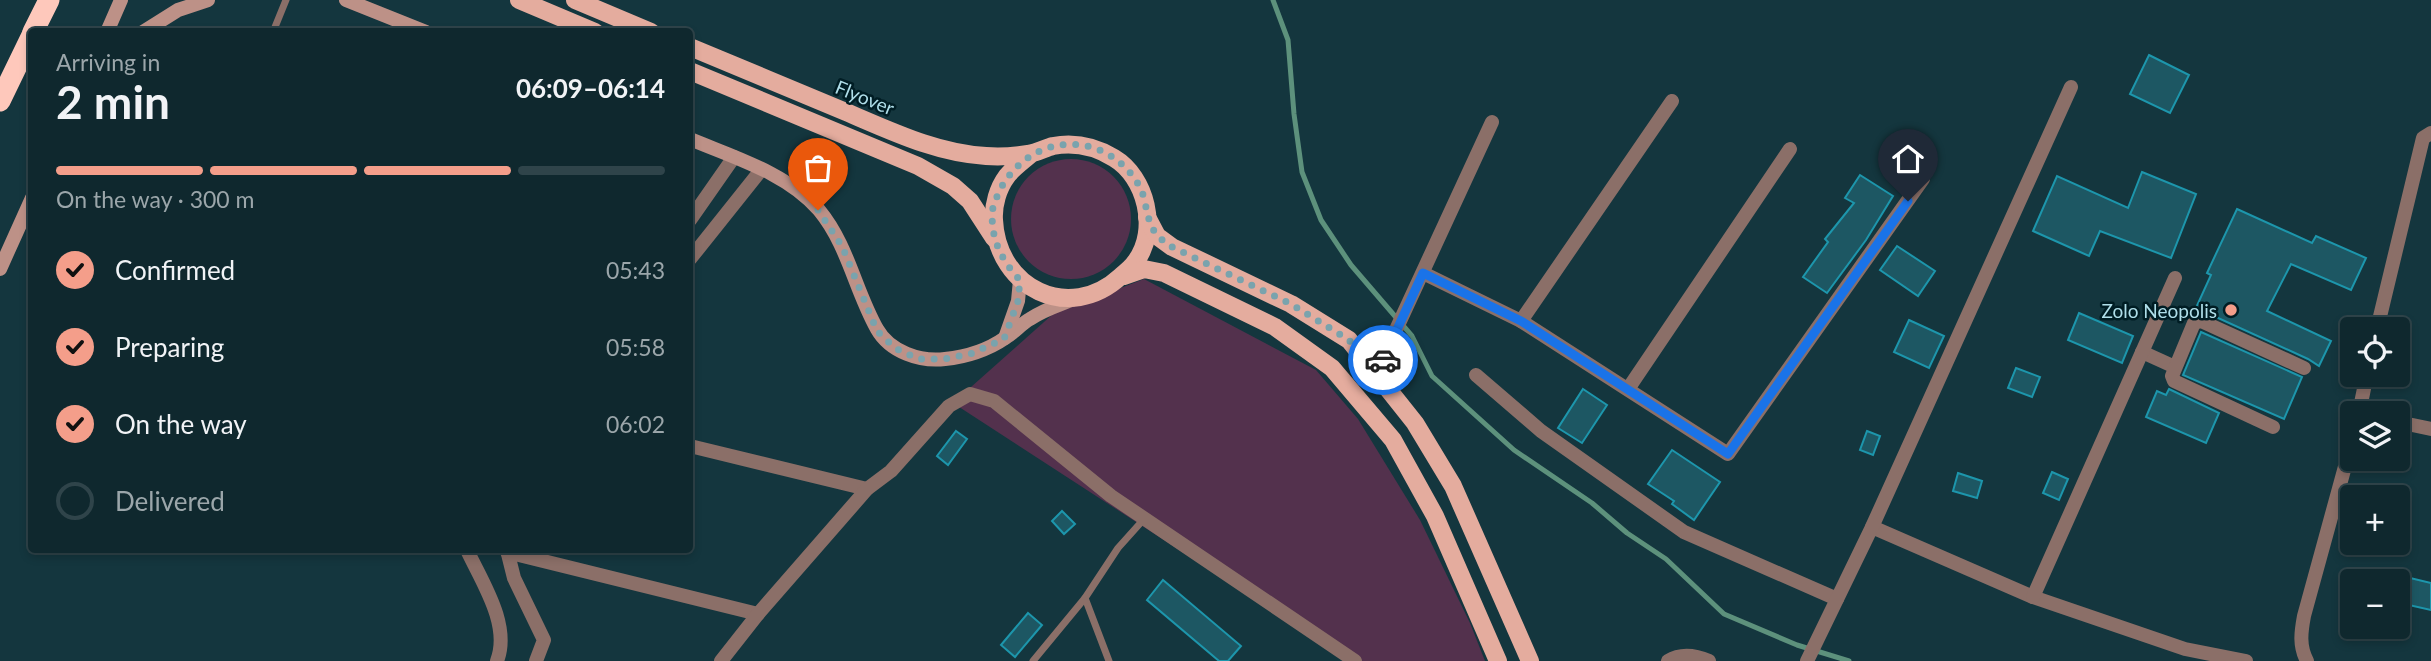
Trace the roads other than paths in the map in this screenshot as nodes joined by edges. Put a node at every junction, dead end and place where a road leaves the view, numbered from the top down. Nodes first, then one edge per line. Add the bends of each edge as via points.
1 (48, 0) edge
2 (121, 0) edge
3 (208, 0) edge
4 (286, 0) edge
5 (346, 0) edge
6 (519, 0) edge
7 (575, 0) edge
8 (34, 28) edge
9 (109, 28) edge
10 (149, 28) edge
11 (275, 28) edge
12 (416, 28) edge
13 (585, 28) edge
14 (642, 28) edge
15 (28, 42) edge
16 (693, 48) edge
17 (693, 72) edge
18 (2071, 87) dead end
19 (0, 101) edge
20 (1672, 101) dead end
21 (1492, 122) dead end
22 (2431, 132) edge
23 (693, 140) edge
24 (1790, 149) dead end
25 (1031, 154) junction
26 (734, 157) junction
27 (761, 170) junction
28 (1923, 179) dead end
29 (28, 207) edge
30 (693, 216) edge
31 (1147, 218) junction
32 (995, 238) junction
33 (693, 255) edge
34 (0, 269) edge
35 (1423, 273) junction
36 (1120, 277) junction
37 (2175, 278) dead end
38 (1020, 280) junction
39 (1075, 298) junction
40 (2380, 317) edge
41 (1521, 321) junction
42 (1004, 339) junction
43 (2142, 352) junction
44 (2175, 367) junction
45 (2304, 368) dead end
46 (1376, 373) junction
47 (1476, 375) dead end
48 (1628, 389) junction
49 (2410, 425) edge
50 (2273, 427) dead end
51 (2431, 429) edge
52 (693, 447) edge
53 (2344, 471) edge
54 (867, 489) junction
55 (1144, 519) junction
56 (1872, 527) junction
57 (468, 553) edge
58 (508, 553) edge
59 (515, 553) edge
60 (2033, 597) junction
61 (1085, 598) junction
62 (1837, 599) junction
63 (758, 614) junction
64 (497, 661) edge
65 (536, 661) edge
66 (721, 661) edge
67 (1033, 661) edge
68 (1108, 661) edge
69 (1355, 661) edge
70 (1498, 661) edge
71 (1530, 661) edge
72 (1668, 661) edge
73 (1709, 661) edge
74 (1807, 661) edge
75 (2246, 661) edge
76 (2307, 661) edge

1 - 8 highway
2 - 9 main road
3 - 10 main road via 178,10
4 - 11 lane
5 - 12 main road
6 - 13 main road
7 - 14 main road
15 - 19 highway
16 - 25 main road, Flyover via 926,145 989,156
17 - 32 main road via 918,166 970,201
18 - 56 street
20 - 41 street
21 - 35 street
22 - 40 street via 2423,138
23 - 26 main road
24 - 48 street
25 - 31 main road via 1074,144 1107,154 1133,176
25 - 32 main road via 1007,176 993,206
26 - 27 main road
26 - 30 street
27 - 33 street
27 - 42 main road via 793,186 818,210 842,246 877,331 895,348 918,359 944,359
28 - 48 street via 1728,454
29 - 34 main road
31 - 36 main road via 1137,260
31 - 46 main road via 1157,236 1172,247 1291,304 1349,340
32 - 38 main road
35 - 41 street
35 - 46 street
36 - 39 main road via 1102,291
36 - 70 main road via 1144,270 1164,273 1275,327 1332,369 1393,440 1435,516
37 - 43 street
38 - 39 main road via 1038,291
38 - 42 main road via 1018,301
39 - 42 main road via 1030,319
41 - 48 street
43 - 44 street
43 - 60 street
44 - 45 street via 2199,320
44 - 50 street via 2172,379 2177,384
46 - 71 main road via 1415,423 1453,486
47 - 62 street via 1541,431 1684,533
49 - 51 street
52 - 54 street
53 - 76 street via 2304,616 2302,652
54 - 55 street via 891,471 941,414 970,394 993,401
54 - 63 street
55 - 61 lane
55 - 69 street
56 - 60 street
56 - 62 street
57 - 64 street via 496,617 501,650
58 - 65 street via 514,579 544,640
59 - 63 street
60 - 75 street via 2185,649
61 - 67 lane
61 - 68 lane
62 - 74 street
63 - 66 street
72 - 73 street via 1695,655

